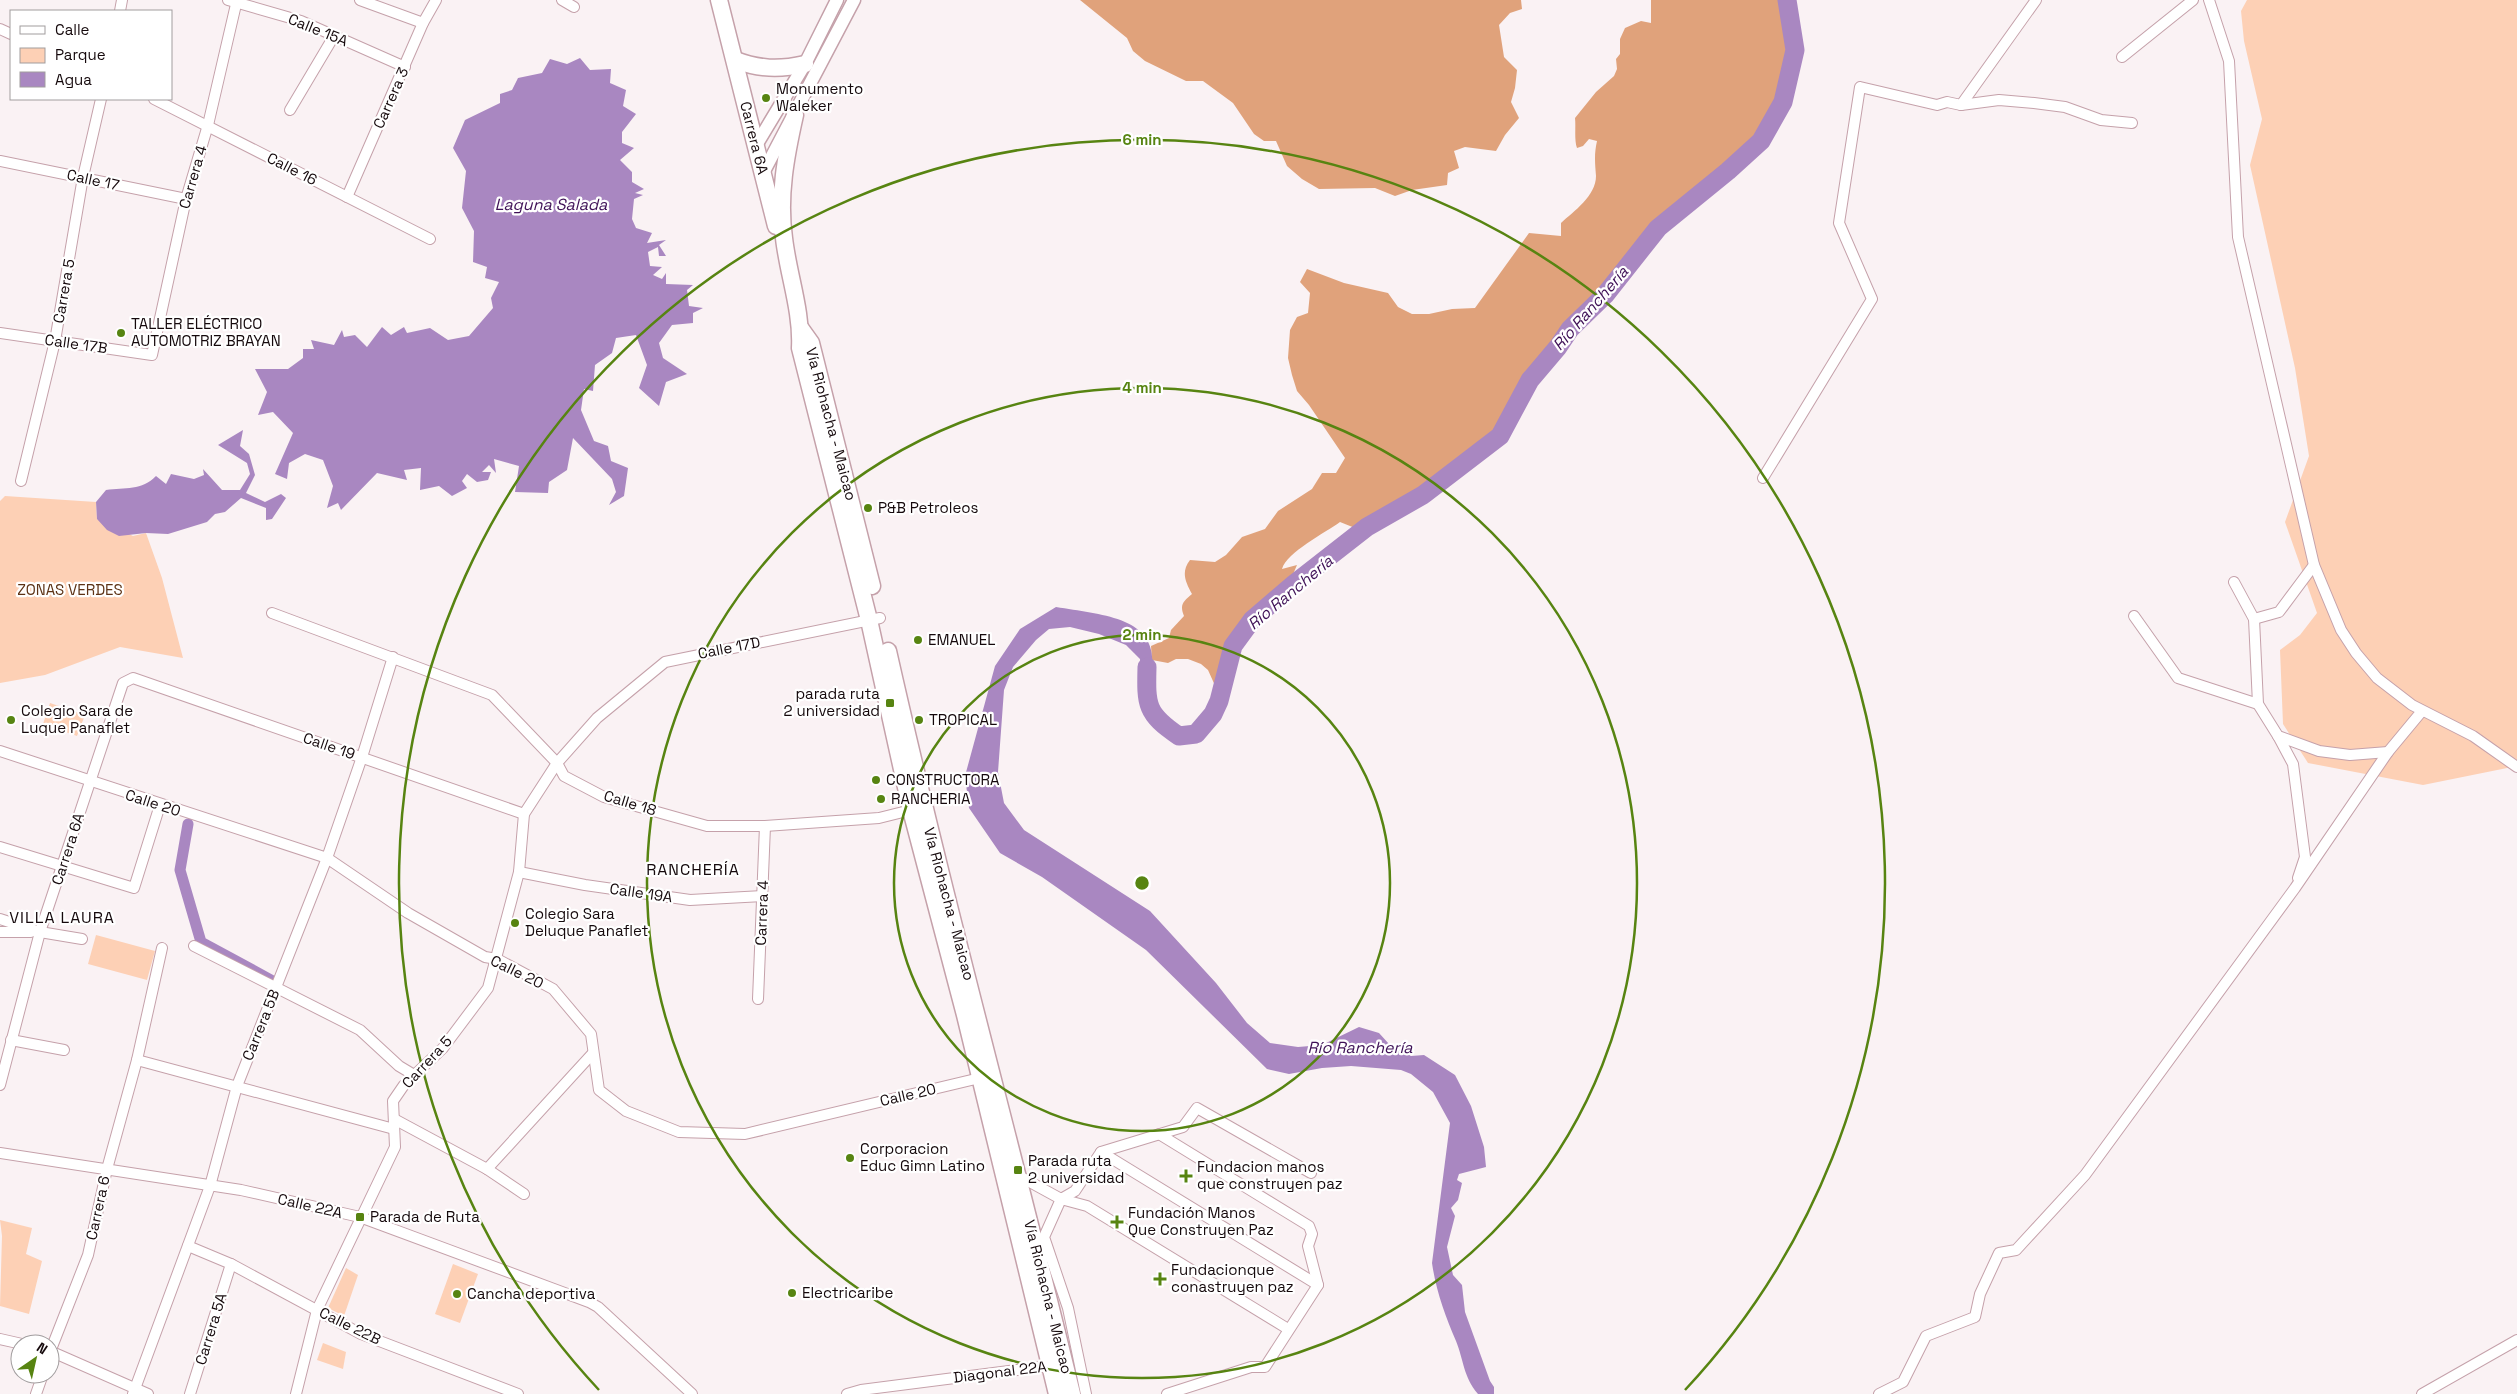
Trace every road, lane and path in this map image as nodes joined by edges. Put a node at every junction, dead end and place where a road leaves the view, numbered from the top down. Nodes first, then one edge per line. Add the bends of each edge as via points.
1 (360, 0) edge
2 (436, 0) edge
3 (562, 0) edge
4 (719, 0) edge
5 (837, 0) edge
6 (854, 0) edge
7 (2036, 0) edge
8 (2193, 0) edge
9 (2209, 0) edge
10 (233, 1) edge
11 (574, 6) dead end
12 (423, 24) junction
13 (334, 36) junction
14 (2122, 57) dead end
15 (735, 60) junction
16 (805, 64) junction
17 (405, 67) junction
18 (101, 100) edge
19 (156, 100) edge
20 (1961, 104) junction
21 (290, 110) dead end
22 (795, 115) junction
23 (2132, 123) dead end
24 (208, 125) junction
25 (755, 147) junction
26 (0, 162) edge
27 (762, 175) junction
28 (83, 177) junction
29 (347, 197) junction
30 (186, 199) junction
31 (430, 239) dead end
32 (790, 276) junction
33 (0, 333) edge
34 (55, 341) junction
35 (152, 355) joint
36 (1763, 478) dead end
37 (21, 481) dead end
38 (2314, 565) junction
39 (2234, 582) dead end
40 (272, 613) dead end
41 (2134, 616) dead end
42 (875, 619) junction
43 (2254, 619) junction
44 (393, 657) junction
45 (133, 678) joint
46 (2258, 704) junction
47 (2422, 711) junction
48 (597, 718) joint
49 (2278, 736) junction
50 (0, 751) edge
51 (2388, 752) junction
52 (362, 757) junction
53 (556, 763) junction
54 (2517, 767) edge
55 (90, 782) junction
56 (160, 805) junction
57 (911, 810) junction
58 (524, 814) junction
59 (764, 826) junction
60 (0, 847) edge
61 (327, 858) junction
62 (62, 867) junction
63 (520, 872) junction
64 (2295, 888) junction
65 (763, 896) junction
66 (0, 919) edge
67 (0, 932) edge
68 (40, 932) junction
69 (82, 939) dead end
70 (194, 946) dead end
71 (162, 948) dead end
72 (497, 959) junction
73 (276, 987) junction
74 (758, 999) dead end
75 (971, 1013) junction
76 (12, 1040) junction
77 (64, 1050) dead end
78 (594, 1053) junction
79 (2, 1060) edge
80 (137, 1060) junction
81 (414, 1075) junction
82 (986, 1077) junction
83 (0, 1085) edge
84 (237, 1086) junction
85 (394, 1124) junction
86 (1159, 1134) junction
87 (1101, 1152) junction
88 (0, 1153) edge
89 (487, 1169) junction
90 (107, 1170) junction
91 (1311, 1173) dead end
92 (1012, 1177) junction
93 (210, 1186) junction
94 (524, 1194) dead end
95 (1061, 1199) junction
96 (360, 1217) junction
97 (188, 1246) junction
98 (231, 1264) junction
99 (1318, 1284) junction
100 (317, 1310) junction
101 (1288, 1329) junction
102 (57, 1334) edge
103 (2517, 1340) edge
104 (60, 1357) edge
105 (1057, 1365) junction
106 (134, 1392) edge
107 (148, 1394) edge
108 (190, 1394) edge
109 (296, 1394) edge
110 (518, 1394) edge
111 (692, 1394) edge
112 (847, 1394) edge
113 (1057, 1394) edge
114 (1072, 1394) edge
115 (1086, 1394) edge
116 (1167, 1394) edge
117 (1879, 1394) edge
118 (2422, 1394) edge

1 - 12 street
2 - 12 street, Carrera 3
3 - 11 street
4 - 15 highway, Carrera 6A
5 - 16 street
6 - 22 street
7 - 20 street
8 - 14 street
9 - 38 street via 2229,62 2238,237
10 - 13 street, Calle 15A
10 - 24 street, Carrera 4
12 - 17 street, Carrera 3
13 - 17 street, Calle 15A
13 - 21 street
15 - 16 highway via 769,69
15 - 25 highway, Carrera 6A
16 - 25 street
17 - 29 street, Carrera 3
18 - 28 street, Carrera 5
19 - 24 street, Calle 16
20 - 23 street via 1999,100 2034,103 2065,107 2101,120
20 - 36 street via 1947,102 1937,105 1860,87 1839,223 1872,299
22 - 27 street
22 - 32 highway via 782,195 783,236
24 - 29 street, Calle 16
24 - 30 street, Carrera 4
25 - 27 highway, Carrera 6A
26 - 28 street, Calle 17
27 - 32 highway, Carrera 6A
28 - 30 street, Calle 17
28 - 34 street, Carrera 5
29 - 31 street, Calle 16
30 - 35 street, Carrera 4
32 - 42 highway, Vía Riohacha - Maicao via 801,329 811,343
33 - 34 street, Calle 17B
34 - 35 street, Calle 17B
34 - 37 street, Carrera 5
38 - 43 street via 2279,612
38 - 47 street via 2341,630 2356,653 2377,678
39 - 43 street
40 - 44 street, Calle 18
41 - 46 street via 2178,678
42 - 48 street, Calle 17D via 665,662
42 - 57 highway, Vía Riohacha - Maicao
42 - 75 highway, Vía Riohacha - Maicao via 923,805
43 - 46 street
44 - 52 street, Carrera 5B
44 - 53 street, Calle 18 via 492,695
45 - 52 street, Calle 19
45 - 55 street, Carrera 6A via 123,683
46 - 49 street
47 - 51 street
47 - 54 street via 2473,736
48 - 53 street, Carrera 5
49 - 51 street via 2319,751 2350,755
49 - 64 street via 2293,764 2305,857
50 - 55 street, Calle 20
51 - 64 street
52 - 58 street, Calle 19
52 - 61 street, Carrera 5B
53 - 58 street, Carrera 5
53 - 59 street, Calle 18 via 564,776 604,797 708,826
55 - 56 street, Calle 20
55 - 62 street, Carrera 6A
56 - 61 street, Calle 20
56 - 62 street via 134,888
57 - 59 street, Calle 18 via 879,818
57 - 75 highway, Vía Riohacha - Maicao
58 - 63 street, Carrera 5
59 - 65 street, Carrera 4
60 - 62 street
61 - 72 street, Calle 20 via 408,913 485,957
61 - 73 street, Carrera 5B
62 - 68 street, Carrera 6A
63 - 65 street, Calle 19A via 690,900
63 - 72 street, Carrera 5
64 - 117 street via 2085,1175 2016,1250 1999,1253 1980,1294 1974,1317 1926,1336 1903,1382
65 - 74 street, Carrera 4
66 - 68 street
67 - 68 street
68 - 69 street
68 - 76 street, Carrera 6A
70 - 73 street
71 - 80 street, Carrera 6
72 - 78 street, Calle 20 via 553,989 591,1034
72 - 81 street, Carrera 5 via 488,988 443,1048
73 - 81 street via 360,1030 399,1066
73 - 84 street, Carrera 5B
75 - 82 highway, Vía Riohacha - Maicao
76 - 77 street
76 - 79 street, Carrera 6A
78 - 82 street, Calle 20 via 599,1090 626,1111 680,1132 745,1134
78 - 89 street
79 - 83 street, Carrera 6A
80 - 84 street
80 - 90 street, Carrera 6
81 - 85 street, Carrera 5 via 393,1101
82 - 92 highway, Vía Riohacha - Maicao
84 - 85 street
84 - 93 street, Carrera 5B
85 - 89 street
85 - 96 street, Carrera 5 via 395,1147
86 - 87 street
86 - 91 street via 1183,1127 1197,1108
86 - 99 street via 1309,1226 1312,1234 1308,1246
87 - 95 street via 1075,1191
87 - 99 street
88 - 90 street, Calle 22A
89 - 94 street
90 - 93 street, Calle 22A
90 - 102 street, Carrera 6 via 88,1255
92 - 95 street
92 - 105 highway, Vía Riohacha - Maicao
93 - 96 street, Calle 22A via 242,1190
93 - 97 street, Carrera 5B
95 - 101 street via 1087,1206
95 - 115 street via 1044,1237 1068,1308
96 - 100 street, Carrera 5
96 - 111 street, Calle 22A via 589,1302
97 - 98 street, Calle 22B
97 - 106 street, Carrera 5B
98 - 100 street, Calle 22B
98 - 108 street, Carrera 5A
99 - 101 street
100 - 109 street, Carrera 5
100 - 110 street, Calle 22B via 361,1334
101 - 116 street via 1265,1367 1251,1368
103 - 118 street
104 - 106 street
105 - 112 street, Diagonal 22A
105 - 113 highway, Vía Riohacha - Maicao
105 - 114 highway, Vía Riohacha - Maicao
106 - 107 street

